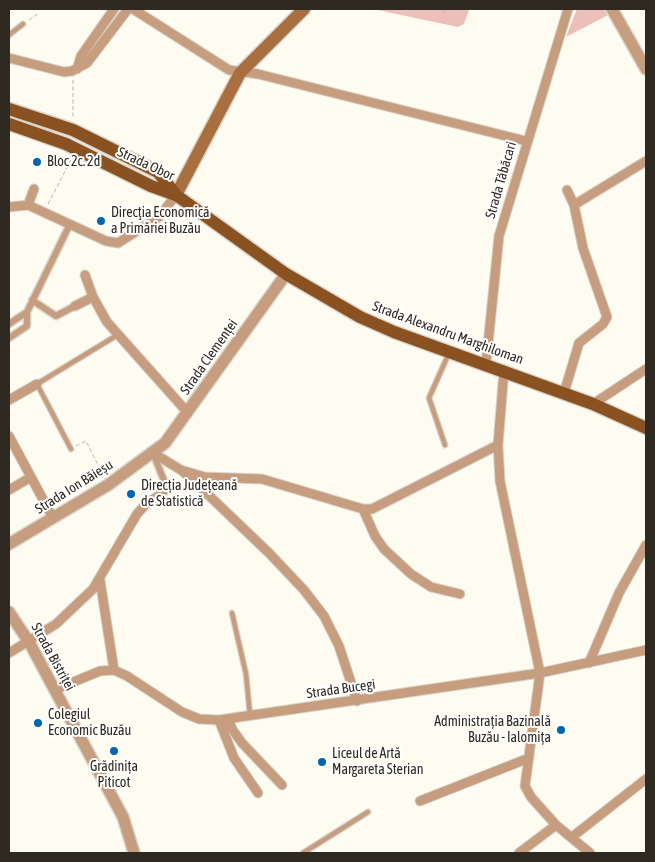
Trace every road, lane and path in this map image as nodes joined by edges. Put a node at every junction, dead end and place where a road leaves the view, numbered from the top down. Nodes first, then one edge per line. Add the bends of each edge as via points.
1 (114, 9) edge
2 (128, 9) edge
3 (133, 9) edge
4 (304, 9) edge
5 (437, 9) edge
6 (568, 9) edge
7 (612, 9) edge
8 (445, 12) dead end
9 (39, 13) dead end
10 (23, 24) joint
11 (9, 35) edge
12 (9, 58) edge
13 (646, 69) edge
14 (75, 70) junction
15 (240, 73) junction
16 (9, 109) edge
17 (9, 124) edge
18 (73, 130) junction
19 (526, 141) junction
20 (70, 161) dead end
21 (646, 161) edge
22 (34, 190) dead end
23 (567, 190) dead end
24 (176, 195) junction
25 (28, 205) junction
26 (574, 205) junction
27 (9, 207) edge
28 (45, 211) junction
29 (70, 224) junction
30 (286, 274) junction
31 (85, 275) dead end
32 (93, 297) junction
33 (32, 300) junction
34 (75, 306) joint
35 (27, 312) junction
36 (9, 324) edge
37 (118, 334) junction
38 (9, 338) edge
39 (449, 352) junction
40 (486, 364) junction
41 (646, 369) edge
42 (504, 370) junction
43 (37, 384) junction
44 (564, 393) junction
45 (9, 400) edge
46 (593, 404) junction
47 (188, 413) junction
48 (646, 428) edge
49 (9, 436) edge
50 (445, 445) dead end
51 (498, 445) junction
52 (71, 449) joint
53 (153, 453) junction
54 (181, 470) junction
55 (31, 477) junction
56 (108, 485) junction
57 (9, 490) edge
58 (158, 496) joint
59 (363, 509) junction
60 (53, 518) junction
61 (9, 544) edge
62 (646, 545) edge
63 (100, 580) junction
64 (460, 594) dead end
65 (9, 612) edge
66 (232, 614) dead end
67 (29, 642) junction
68 (646, 650) edge
69 (9, 653) edge
70 (589, 663) junction
71 (114, 670) junction
72 (540, 673) junction
73 (54, 690) junction
74 (357, 701) junction
75 (250, 716) junction
76 (224, 720) junction
77 (529, 758) junction
78 (646, 779) edge
79 (282, 785) dead end
80 (258, 794) dead end
81 (420, 801) dead end
82 (368, 812) dead end
83 (556, 825) junction
84 (572, 837) junction
85 (134, 853) edge
86 (303, 853) edge
87 (519, 853) edge
88 (590, 853) edge

1 - 14 street via 80,56
2 - 14 street via 87,63
3 - 15 street via 229,70
4 - 15 main road
5 - 8 path
6 - 19 street, Strada Tăbăcari
7 - 13 street
9 - 10 path
10 - 11 lane
12 - 14 street via 64,72
14 - 18 path
15 - 19 street via 258,74
15 - 24 main road
16 - 18 main road, Strada Obor
17 - 24 main road, Strada Obor via 66,144
18 - 24 main road, Strada Obor via 158,172
19 - 40 street, Strada Tăbăcari via 499,236
20 - 28 path
21 - 26 street
22 - 25 street
23 - 26 street
24 - 29 street via 159,217 123,241 106,241
24 - 30 main road, Strada Alexandru Marghiloman
25 - 27 street
25 - 28 street
26 - 44 street via 583,248 607,317 579,343
28 - 29 street
29 - 33 street
30 - 39 main road, Strada Alexandru Marghiloman via 360,317
30 - 47 street, Strada Clemenței
31 - 32 street
32 - 34 street
32 - 37 street
33 - 34 street via 56,316
33 - 35 street
35 - 36 street
35 - 38 street via 27,326
37 - 43 lane
37 - 47 street
39 - 40 main road, Strada Alexandru Marghiloman
39 - 50 lane via 429,398
40 - 42 main road, Strada Alexandru Marghiloman
41 - 46 street
42 - 44 main road, Strada Alexandru Marghiloman
42 - 51 street
43 - 45 street
43 - 52 lane
44 - 46 main road, Strada Alexandru Marghiloman
46 - 48 main road, Strada Alexandru Marghiloman
47 - 53 street, Strada Clemenței via 173,435
49 - 55 street
51 - 59 street via 380,505
51 - 72 street via 500,481
52 - 56 path via 86,441
53 - 54 street
53 - 56 street, Strada Ion Băieșu
53 - 58 street via 167,488
54 - 59 street via 205,477 262,479
54 - 74 street via 269,553 324,616 339,646
55 - 57 street
55 - 60 street
56 - 60 street, Strada Ion Băieșu
58 - 63 street via 137,514
59 - 64 street via 384,549 411,574 431,587
60 - 61 street, Strada Ion Băieșu
62 - 70 street via 619,593
63 - 67 street via 56,624
63 - 71 street
65 - 67 street, Strada Bistriței
66 - 75 lane via 246,674
67 - 69 street
67 - 73 street, Strada Bistriței
68 - 70 street, Strada Bucegi
70 - 72 street, Strada Bucegi
71 - 73 street via 100,672
71 - 76 street, Strada Bucegi via 182,712 199,719
72 - 74 street, Strada Bucegi
72 - 77 street
73 - 85 street, Strada Bistriței via 123,817
74 - 75 street, Strada Bucegi
75 - 76 street, Strada Bucegi
76 - 79 street
76 - 80 street via 234,758
77 - 81 street
77 - 83 street via 525,786
78 - 84 street
82 - 86 lane
83 - 84 street
83 - 87 street
84 - 88 street

